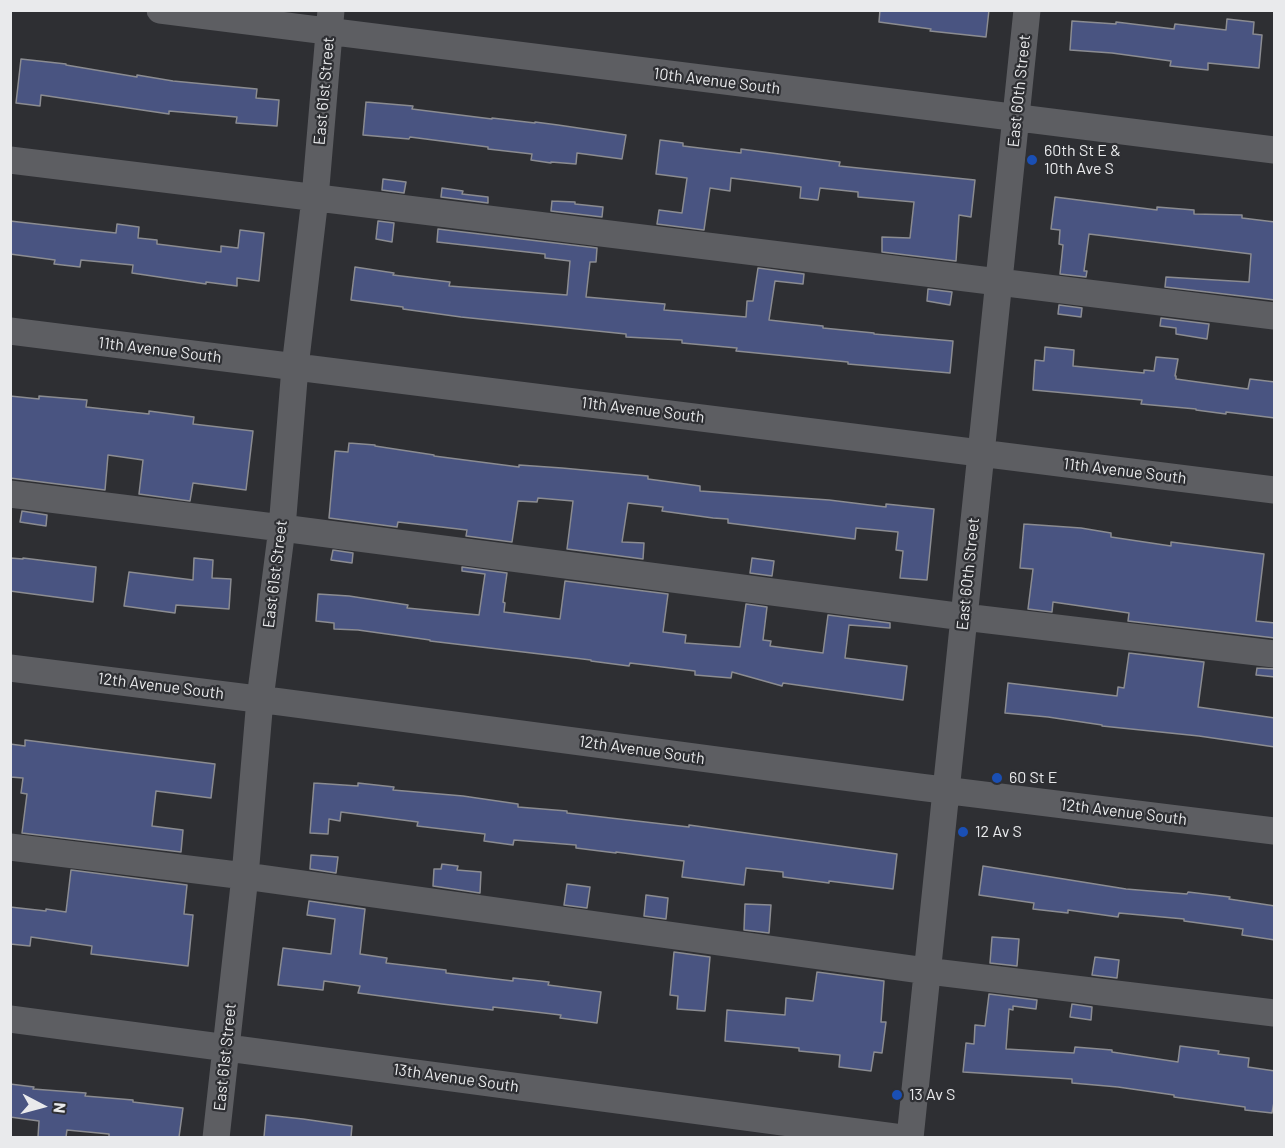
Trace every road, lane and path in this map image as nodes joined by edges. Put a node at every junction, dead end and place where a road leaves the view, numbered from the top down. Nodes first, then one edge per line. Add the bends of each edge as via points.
1 (160, 10) edge
2 (1027, 10) edge
3 (330, 21) edge
4 (1016, 118) junction
5 (1275, 150) edge
6 (10, 160) edge
7 (315, 198) junction
8 (999, 282) junction
9 (1275, 316) edge
10 (10, 331) edge
11 (295, 367) junction
12 (981, 452) junction
13 (1275, 490) edge
14 (10, 494) edge
15 (282, 528) junction
16 (964, 617) junction
17 (1275, 654) edge
18 (10, 668) edge
19 (260, 699) junction
20 (946, 790) junction
21 (1275, 831) edge
22 (10, 847) edge
23 (245, 876) junction
24 (927, 971) junction
25 (1275, 1013) edge
26 (10, 1019) edge
27 (226, 1047) junction
28 (216, 1137) edge
29 (902, 1137) edge
30 (909, 1137) edge

1 - 3 street, 10th Avenue South
2 - 4 street, East 60th Street
3 - 4 street, 10th Avenue South
3 - 7 street, East 61st Street
4 - 5 street, 10th Avenue South
4 - 8 street, East 60th Street
6 - 7 street
7 - 8 street
7 - 11 street, East 61st Street
8 - 9 street
8 - 12 street, East 60th Street
10 - 11 street, 11th Avenue South
11 - 12 street, 11th Avenue South
11 - 15 street, East 61st Street
12 - 13 street, 11th Avenue South
12 - 16 street, East 60th Street
14 - 15 street
15 - 16 street
15 - 19 street, East 61st Street
16 - 17 street
16 - 20 street, East 60th Street
18 - 19 street, 12th Avenue South
19 - 20 street, 12th Avenue South
19 - 23 street, East 61st Street
20 - 21 street, 12th Avenue South
20 - 24 street, East 60th Street
22 - 23 street
23 - 24 street
23 - 27 street, East 61st Street
24 - 25 street
24 - 30 street, East 60th Street
26 - 27 street, 13th Avenue South
27 - 28 street, East 61st Street
27 - 29 street, 13th Avenue South

